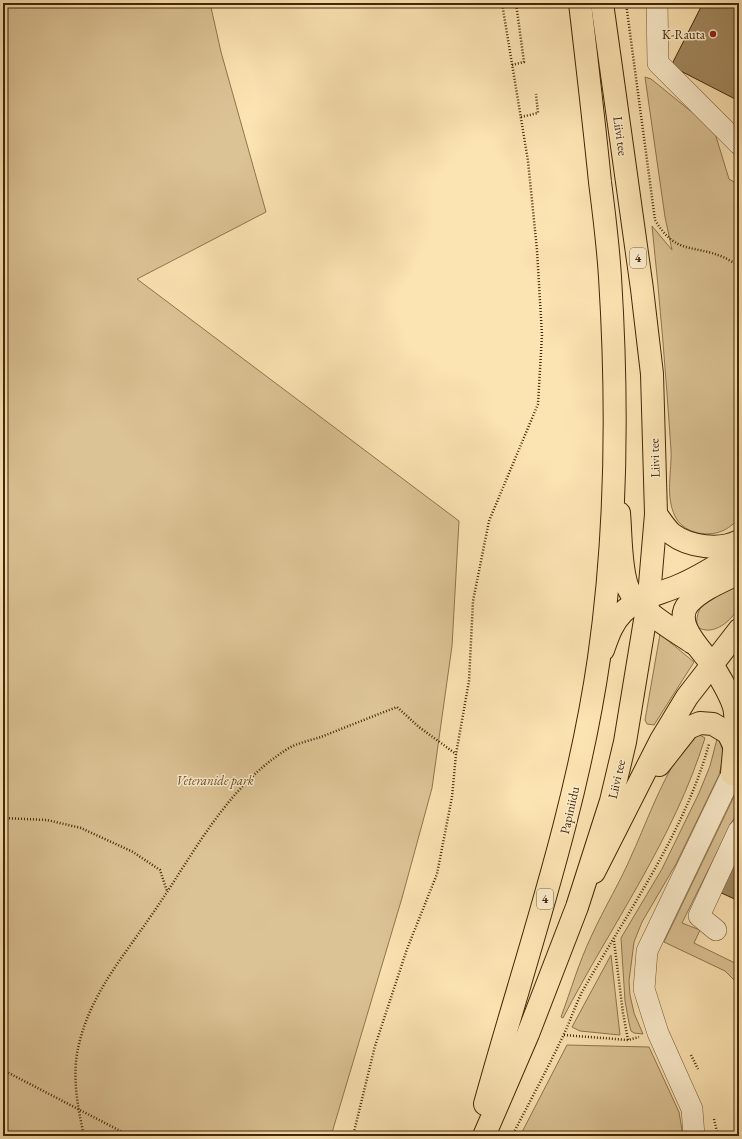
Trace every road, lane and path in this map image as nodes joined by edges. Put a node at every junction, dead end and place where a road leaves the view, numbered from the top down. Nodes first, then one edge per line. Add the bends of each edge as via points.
1 (502, 3) edge
2 (516, 3) edge
3 (580, 3) edge
4 (602, 3) edge
5 (626, 3) edge
6 (657, 3) edge
7 (512, 64) junction
8 (536, 94) dead end
9 (521, 118) junction
10 (739, 144) edge
11 (739, 266) edge
12 (616, 464) junction
13 (656, 514) junction
14 (739, 541) edge
15 (739, 552) edge
16 (739, 572) edge
17 (645, 603) junction
18 (739, 630) edge
19 (694, 644) junction
20 (599, 659) junction
21 (712, 665) junction
22 (709, 742) dead end
23 (456, 754) junction
24 (735, 761) edge
25 (630, 802) junction
26 (3, 818) edge
27 (739, 830) edge
28 (167, 892) junction
29 (577, 907) junction
30 (716, 930) dead end
31 (614, 941) junction
32 (628, 1040) dead end
33 (3, 1070) edge
34 (78, 1109) junction
35 (84, 1136) edge
36 (130, 1136) edge
37 (353, 1136) edge
38 (476, 1136) edge
39 (484, 1136) edge
40 (512, 1136) edge
41 (694, 1136) edge

1 - 7 path
2 - 7 path via 524,62
3 - 12 main road, Liivi tee / 4 via 610,274 615,366
4 - 13 main road, Liivi tee / 4 via 652,374
5 - 11 path via 656,220 664,235 684,247 723,257
6 - 10 lane via 658,64
7 - 9 path
8 - 9 path via 538,113
9 - 23 path via 528,161 542,335 538,404 489,521 473,601 469,681
12 - 17 main road via 623,563 628,588
12 - 20 main road, Liivi tee / 4 via 610,562
13 - 14 main road via 671,533 699,546 716,547
13 - 17 main road, Liivi tee / 4
15 - 17 main road, Papiniidu via 703,574
16 - 19 main road via 689,603 685,623
17 - 19 main road
17 - 20 main road, Papiniidu via 623,612 613,624
17 - 29 main road, Liivi tee / 4 via 624,742 611,801
18 - 21 main road
19 - 21 main road
20 - 38 main road, Papiniidu / 4 via 562,840
21 - 24 main road via 734,707
21 - 25 main road via 687,697 661,740
22 - 31 path via 700,776 673,834
23 - 28 path via 397,707 290,747 261,769 234,796 212,823
23 - 37 path via 452,797 437,874 406,949 378,1039
24 - 25 main road via 728,733 713,724 700,723 688,728
24 - 41 lane via 647,951 644,990 658,1033 692,1109
25 - 29 main road
26 - 28 path via 47,820 81,828 133,852 160,870
27 - 30 lane via 699,916
28 - 34 path via 108,976 91,1010 79,1041 74,1075
29 - 39 main road, 4 via 528,1034
31 - 32 path
31 - 40 path via 582,993 564,1035
33 - 34 path
34 - 35 path
34 - 36 path

